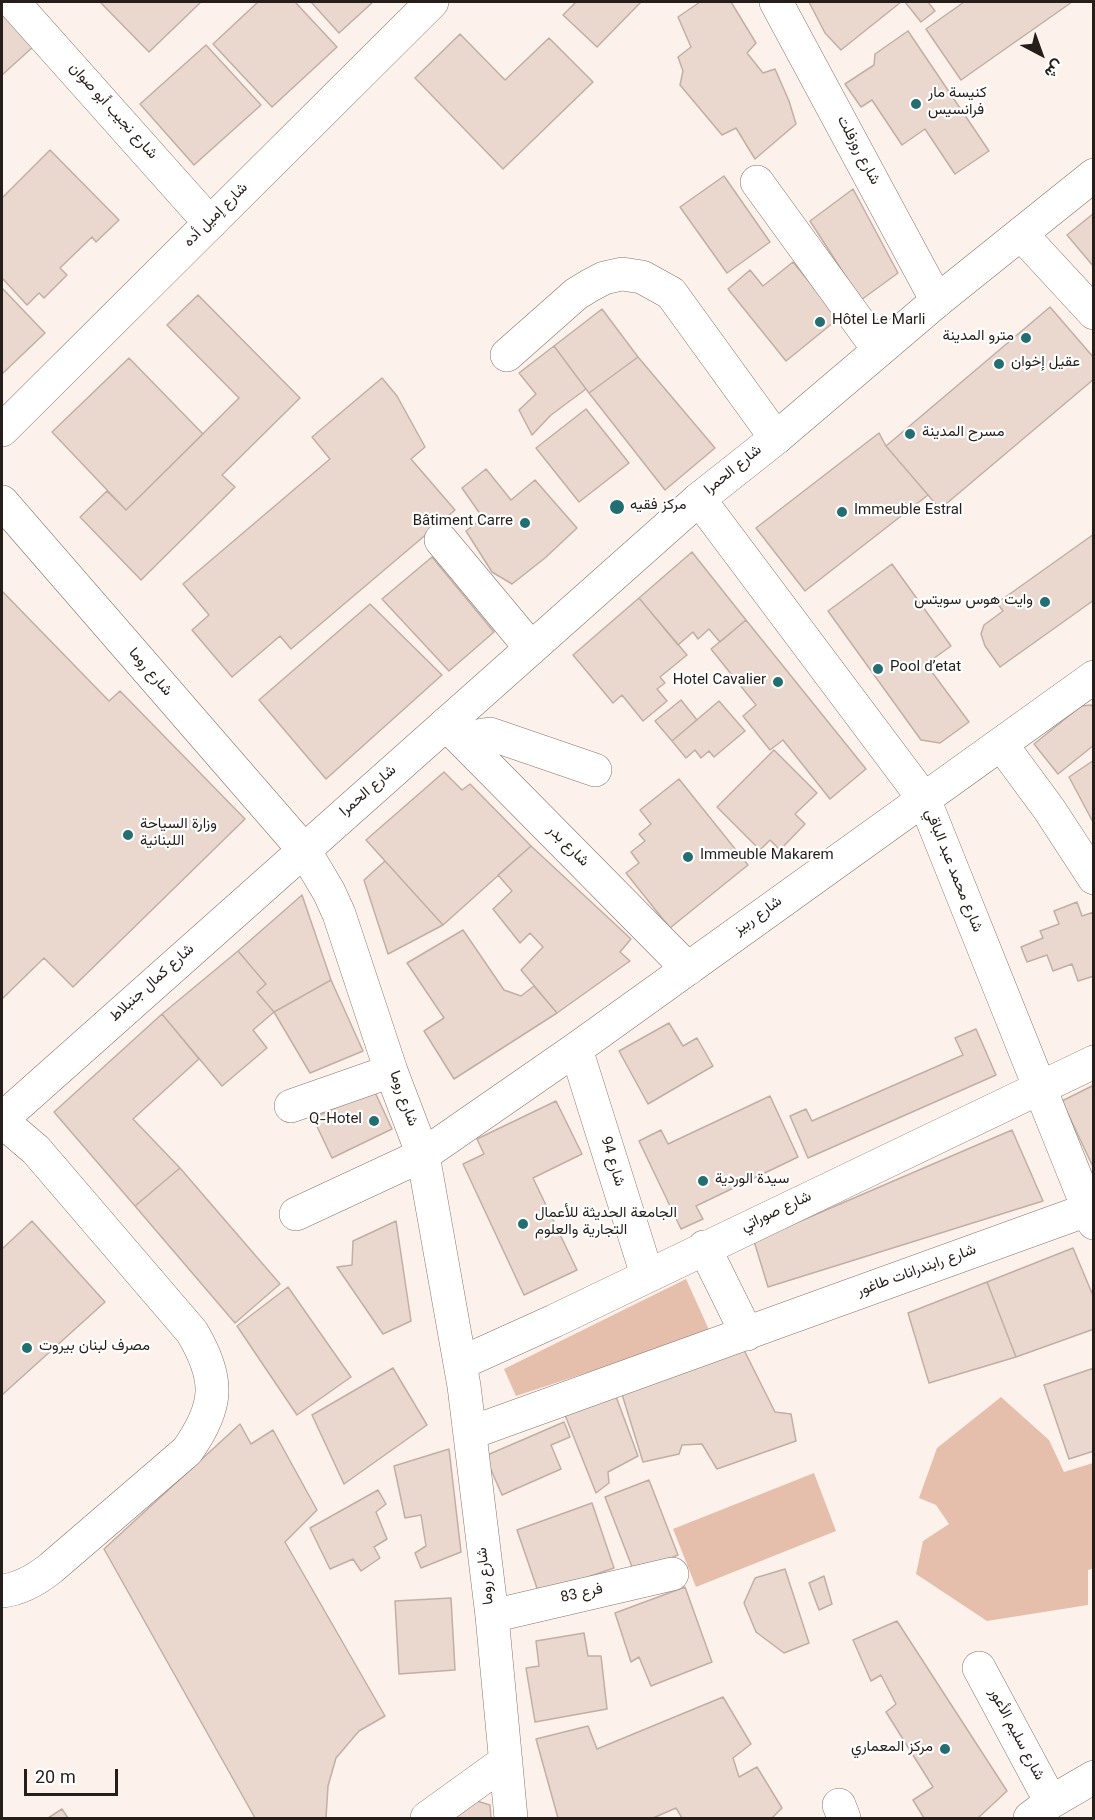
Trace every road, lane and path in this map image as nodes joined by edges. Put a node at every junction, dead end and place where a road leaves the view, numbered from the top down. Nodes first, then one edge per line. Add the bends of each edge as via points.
1 (13, 2) edge
2 (432, 2) edge
3 (776, 2) edge
4 (1094, 175) edge
5 (757, 182) dead end
6 (210, 223) junction
7 (1021, 234) junction
8 (938, 301) junction
9 (1094, 313) edge
10 (879, 350) junction
11 (507, 355) dead end
12 (2, 430) edge
13 (776, 438) junction
14 (699, 499) junction
15 (2, 502) edge
16 (441, 540) dead end
17 (531, 648) junction
18 (1094, 677) edge
19 (456, 734) junction
20 (1001, 744) junction
21 (595, 770) dead end
22 (924, 799) junction
23 (304, 850) junction
24 (1089, 863) edge
25 (688, 969) junction
26 (576, 1049) junction
27 (1094, 1062) edge
28 (391, 1071) junction
29 (1039, 1089) junction
30 (291, 1106) dead end
31 (2, 1120) edge
32 (423, 1155) junction
33 (296, 1214) dead end
34 (1090, 1217) edge
35 (704, 1247) junction
36 (647, 1275) junction
37 (452, 1320) junction
38 (747, 1334) junction
39 (496, 1348) junction
40 (461, 1363) junction
41 (470, 1433) junction
42 (672, 1574) dead end
43 (2, 1591) edge
44 (492, 1616) junction
45 (979, 1668) dead end
46 (506, 1761) junction
47 (1094, 1777) edge
48 (1041, 1810) edge
49 (427, 1818) edge
50 (511, 1818) edge

1 - 6 street, شارع نجيب أبو صوان
2 - 6 street, شارع إميل أده
3 - 8 street, شارع روزفلت
4 - 7 street, شارع الحمرا
5 - 10 street
6 - 12 street, شارع إميل أده
7 - 8 street, شارع الحمرا
7 - 9 street
8 - 10 street, شارع الحمرا
10 - 13 street, شارع الحمرا
11 - 13 street via 576,294 604,278 622,274 642,277 671,293
13 - 14 street, شارع الحمرا
14 - 17 street, شارع الحمرا
14 - 22 street, شارع محمد عبد الباقي
15 - 23 street, شارع روما
16 - 17 street
17 - 19 street, شارع الحمرا
18 - 20 street, شارع ربيز
19 - 21 street via 490,734
19 - 23 street, شارع الحمرا
19 - 25 street, شارع بدر
20 - 22 street, شارع ربيز
20 - 24 street
22 - 25 street, شارع ربيز
22 - 29 street, شارع محمد عبد الباقي
23 - 28 street, شارع روما via 339,914
23 - 31 street, شارع كمال جنبلاط
25 - 26 street, شارع ربيز
26 - 32 street, شارع ربيز
26 - 36 street, شارع 94
27 - 29 street, شارع صوراتي
28 - 30 street
28 - 32 street, شارع روما
29 - 34 street, شارع محمد عبد الباقي
29 - 35 street, شارع صوراتي
31 - 43 street via 36,1150 192,1332 205,1354 213,1393 202,1430 187,1450 51,1568 22,1587
32 - 33 street, شارع ربيز
32 - 37 street, شارع روما
34 - 38 street, شارع رابندرانات طاغور
35 - 36 street, شارع صوراتي
35 - 38 street
36 - 39 street, شارع صوراتي
37 - 39 street via 471,1336
37 - 40 street, شارع روما
38 - 41 street, شارع رابندرانات طاغور
39 - 40 street, شارع صوراتي
40 - 41 street, شارع روما
41 - 44 street, شارع روما
42 - 44 street, فرع 83
44 - 46 street, شارع روما
45 - 48 street, شارع سليم الأعور
46 - 49 street
46 - 50 street, شارع روما
47 - 48 street

